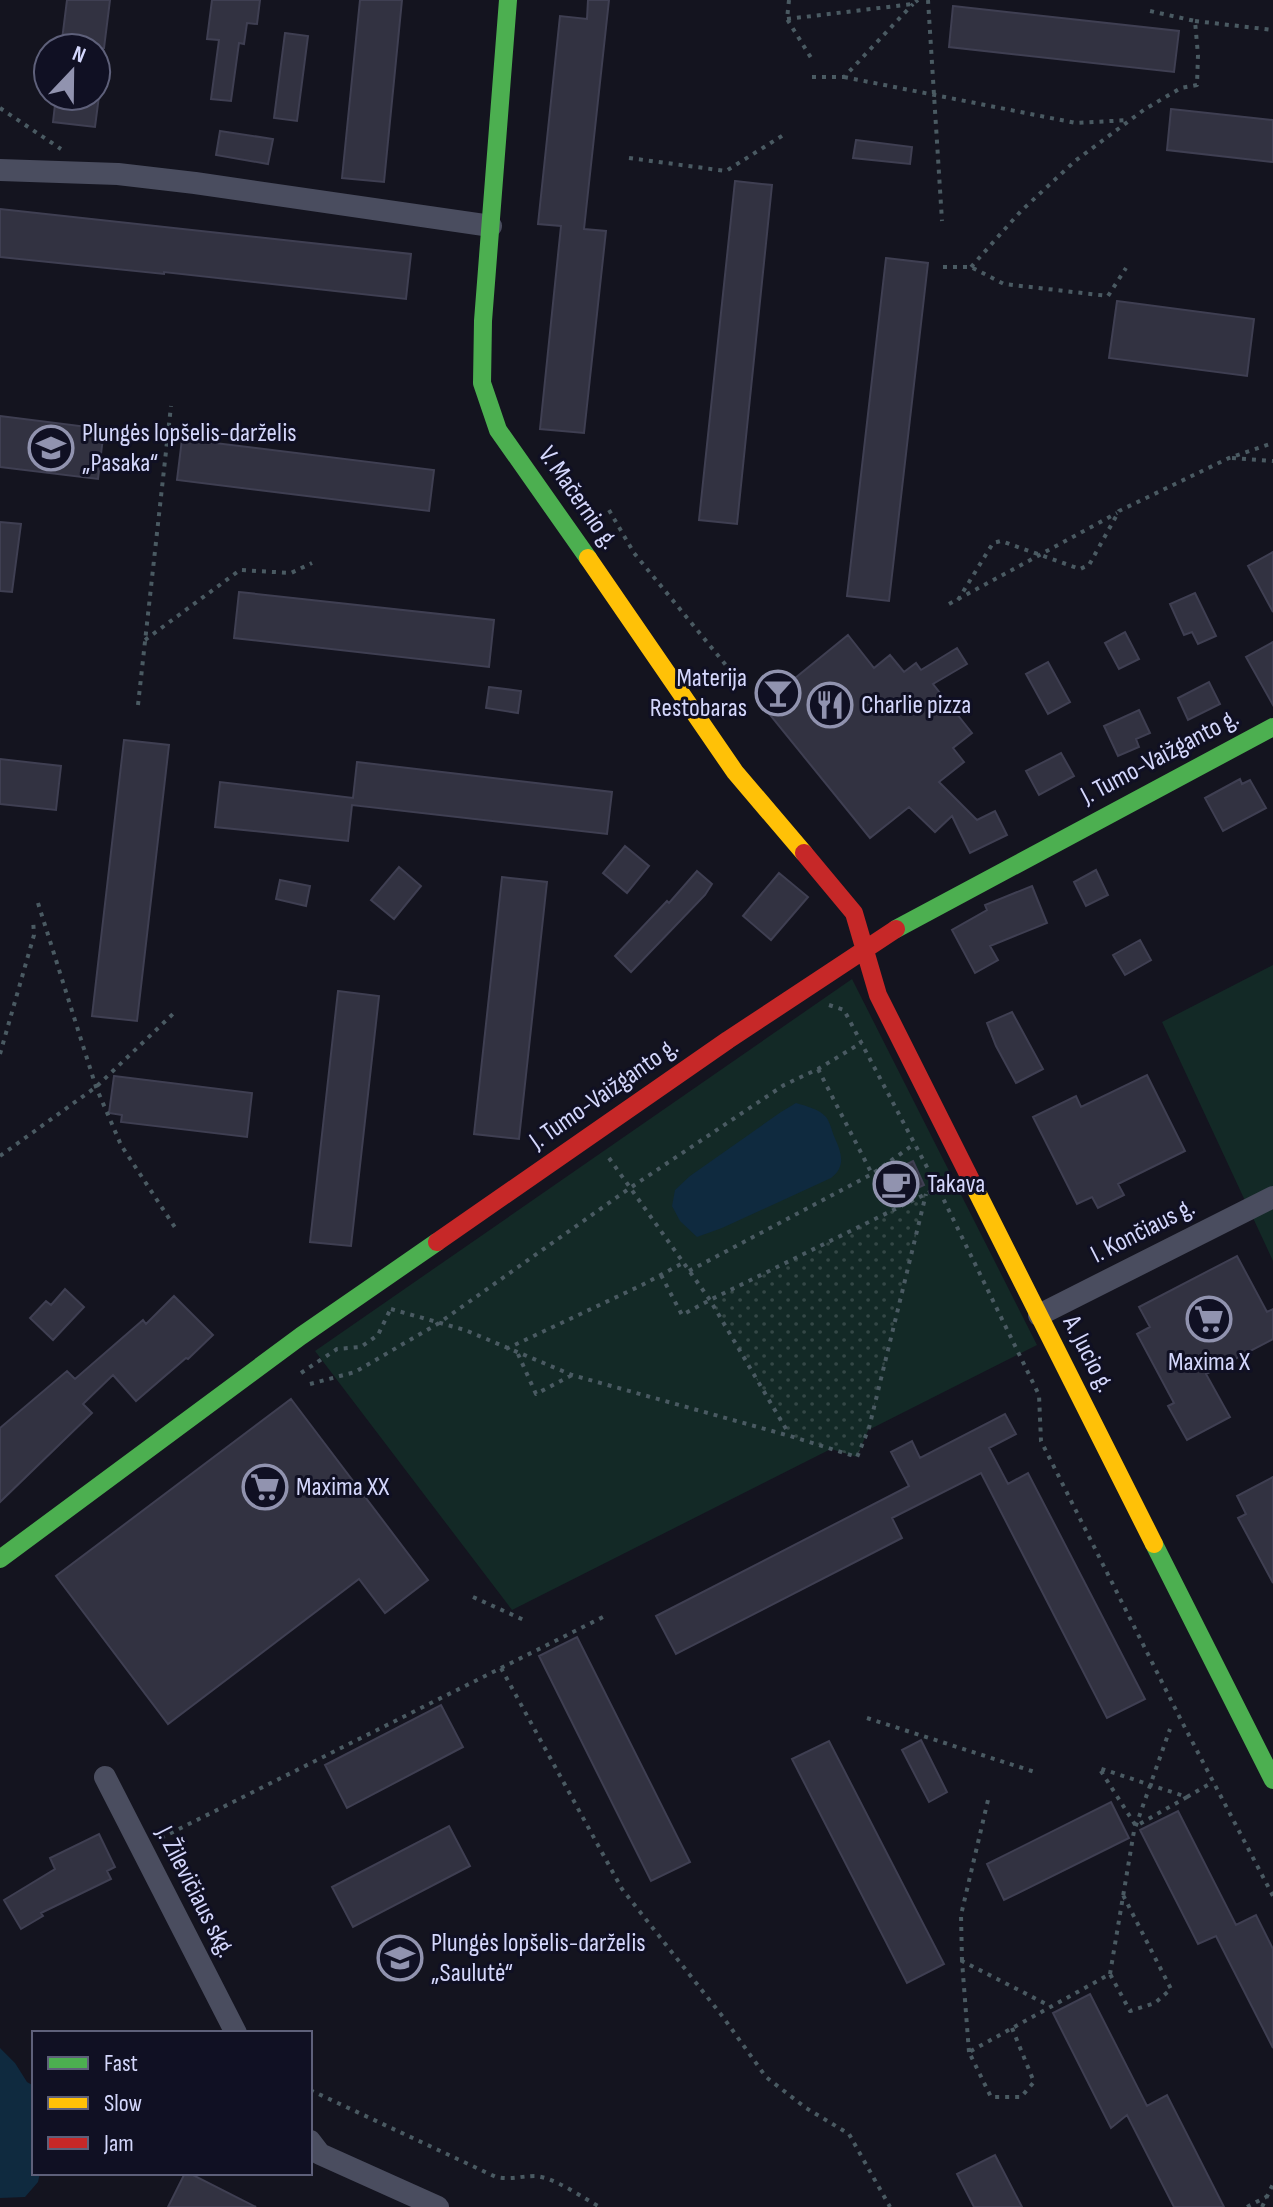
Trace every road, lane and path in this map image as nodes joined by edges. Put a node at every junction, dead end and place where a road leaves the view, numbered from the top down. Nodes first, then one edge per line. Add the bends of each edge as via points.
1 (508, 0) edge
2 (789, 0) edge
3 (928, 0) edge
4 (915, 2) edge
5 (1150, 11) dead end
6 (787, 19) junction
7 (1195, 21) junction
8 (1273, 30) edge
9 (813, 61) dead end
10 (812, 77) dead end
11 (844, 77) junction
12 (934, 94) junction
13 (0, 108) edge
14 (1130, 120) junction
15 (785, 134) dead end
16 (629, 158) dead end
17 (0, 170) edge
18 (95, 173) junction
19 (942, 221) dead end
20 (491, 226) junction
21 (943, 267) dead end
22 (971, 267) junction
23 (1126, 268) dead end
24 (171, 406) dead end
25 (1273, 443) edge
26 (1229, 458) junction
27 (1273, 461) edge
28 (609, 510) dead end
29 (1119, 511) junction
30 (1039, 555) junction
31 (312, 563) dead end
32 (958, 600) junction
33 (949, 604) dead end
34 (145, 640) junction
35 (743, 686) dead end
36 (138, 705) dead end
37 (1273, 727) edge
38 (38, 903) dead end
39 (33, 919) dead end
40 (865, 948) junction
41 (175, 1012) dead end
42 (818, 1013) dead end
43 (861, 1043) junction
44 (0, 1054) edge
45 (818, 1069) junction
46 (96, 1087) junction
47 (914, 1145) junction
48 (0, 1156) edge
49 (609, 1158) dead end
50 (872, 1174) junction
51 (630, 1188) junction
52 (938, 1188) junction
53 (926, 1194) junction
54 (1273, 1197) edge
55 (176, 1229) dead end
56 (683, 1263) junction
57 (689, 1271) junction
58 (661, 1275) junction
59 (403, 1300) dead end
60 (710, 1300) junction
61 (390, 1309) junction
62 (1039, 1315) junction
63 (439, 1323) junction
64 (506, 1349) junction
65 (518, 1354) junction
66 (301, 1373) dead end
67 (572, 1375) junction
68 (310, 1384) dead end
69 (790, 1436) junction
70 (0, 1559) edge
71 (473, 1597) dead end
72 (603, 1617) dead end
73 (524, 1620) dead end
74 (501, 1668) junction
75 (867, 1718) dead end
76 (1170, 1729) dead end
77 (1038, 1773) dead end
78 (105, 1777) dead end
79 (1273, 1780) edge
80 (1213, 1782) junction
81 (1150, 1786) junction
82 (1187, 1797) junction
83 (988, 1800) dead end
84 (1136, 1826) junction
85 (141, 1848) junction
86 (1123, 1895) junction
87 (1273, 1896) edge
88 (962, 1961) junction
89 (1110, 1974) junction
90 (1051, 2006) junction
91 (1012, 2028) junction
92 (235, 2031) edge
93 (969, 2052) junction
94 (312, 2091) edge
95 (312, 2144) edge
96 (1273, 2184) edge
97 (1267, 2197) junction
98 (438, 2207) edge
99 (600, 2207) edge
100 (890, 2207) edge
101 (1247, 2207) edge
102 (1262, 2207) edge

1 - 20 street, V. Mačernio g.
2 - 6 path
3 - 12 path
4 - 6 path
4 - 11 path
5 - 7 path
6 - 9 path
7 - 8 path
7 - 14 path via 1197,85 1181,88
10 - 11 path
11 - 12 path
12 - 14 path via 1076,123
12 - 19 path
13 - 18 path
14 - 22 path via 1075,161
15 - 16 path via 726,171
17 - 18 street
18 - 20 street
20 - 40 street, V. Mačernio g. via 482,383 498,430 735,772 854,913
21 - 22 path
22 - 23 path via 1004,284 1108,296
24 - 34 path
25 - 26 path
26 - 27 path
26 - 29 path
28 - 35 path via 634,553
29 - 30 path
29 - 30 path via 1089,565 1080,569
30 - 32 path
30 - 32 path via 993,543
31 - 34 path via 291,573 240,570
32 - 33 path
34 - 36 path
37 - 40 street, J. Tumo-Vaižganto g.
38 - 46 path
39 - 44 path via 34,935
40 - 62 street, A. Jucio g. via 878,995
40 - 70 street, J. Tumo-Vaižganto g. via 282,1349
41 - 46 path
42 - 43 path via 831,1004 844,1010
43 - 45 path
43 - 47 path
45 - 50 path
45 - 51 path via 784,1085
46 - 48 path
46 - 55 path via 121,1145
47 - 50 path
47 - 52 path
49 - 51 path
50 - 57 path
51 - 56 path
51 - 63 path
52 - 53 path
52 - 80 path via 1039,1395 1041,1441
53 - 60 path
53 - 69 path via 869,1428 857,1457
54 - 62 street, I. Končiaus g.
56 - 57 path
56 - 58 path
57 - 60 path
58 - 60 path via 682,1315
58 - 64 path
59 - 61 path
60 - 69 path
61 - 63 path
61 - 66 path via 378,1335 361,1347 337,1349
62 - 79 street, A. Jucio g.
63 - 64 path
63 - 68 path via 355,1372
64 - 65 path
65 - 67 path
65 - 67 path via 536,1394
67 - 69 path
71 - 73 path
72 - 74 path
74 - 85 path
74 - 100 path via 622,1889 766,2077 849,2134
75 - 77 path
76 - 81 path
78 - 85 street, J. Žilevičiaus skg.
80 - 82 path
80 - 87 path
81 - 82 path
81 - 84 path
81 - 84 path via 1099,1768
82 - 84 path
83 - 88 path via 961,1915
84 - 86 path
85 - 92 street, J. Žilevičiaus skg.
86 - 89 path
86 - 89 path via 1171,1989 1155,2003 1130,2011
88 - 90 path
88 - 93 path
89 - 90 path
90 - 91 path
91 - 93 path
91 - 93 path via 1034,2082 1021,2097 991,2097
94 - 99 path via 496,2177 537,2176
95 - 98 street via 320,2154
96 - 97 path
97 - 101 path
97 - 102 path

